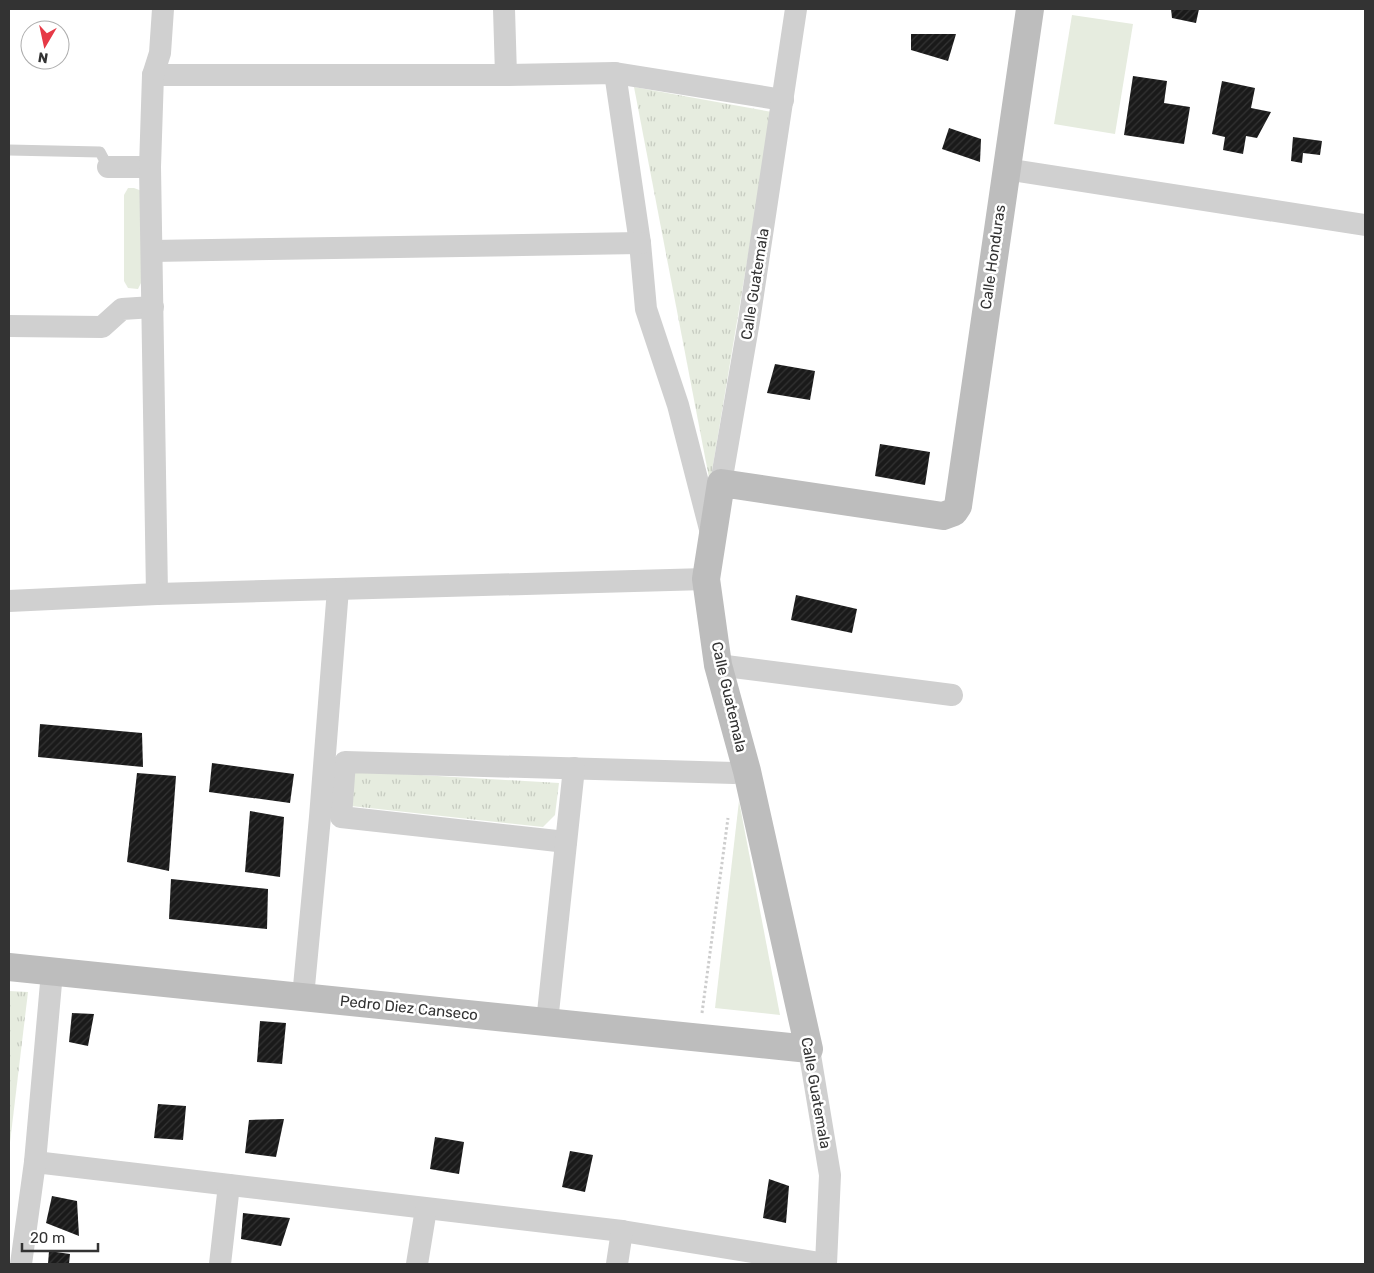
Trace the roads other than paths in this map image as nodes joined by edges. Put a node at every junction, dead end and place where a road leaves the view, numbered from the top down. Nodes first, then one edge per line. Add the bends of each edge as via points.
1 (163, 9) edge
2 (504, 9) edge
3 (796, 9) edge
4 (1030, 9) edge
5 (615, 73) junction
6 (153, 75) junction
7 (506, 75) junction
8 (783, 100) junction
9 (9, 150) edge
10 (108, 167) joint
11 (150, 167) junction
12 (1006, 170) junction
13 (1365, 225) edge
14 (640, 243) junction
15 (152, 251) junction
16 (153, 307) junction
17 (9, 326) edge
18 (721, 483) junction
19 (712, 538) junction
20 (706, 579) junction
21 (338, 589) junction
22 (157, 594) junction
23 (9, 601) edge
24 (718, 665) junction
25 (952, 695) dead end
26 (574, 768) junction
27 (747, 771) junction
28 (566, 842) junction
29 (9, 967) edge
30 (52, 972) junction
31 (303, 998) junction
32 (547, 1022) junction
33 (809, 1049) junction
34 (35, 1162) junction
35 (230, 1185) junction
36 (426, 1209) junction
37 (622, 1231) junction
38 (21, 1264) edge
39 (220, 1264) edge
40 (417, 1264) edge
41 (617, 1264) edge
42 (826, 1264) edge

1 - 6 street via 160,52
2 - 7 street
3 - 8 street, Calle Guatemala
4 - 12 street, Calle Honduras
5 - 7 street
5 - 8 street
5 - 14 street
6 - 7 street
6 - 11 street
8 - 18 street, Calle Guatemala
9 - 10 lane via 100,152
10 - 11 street
11 - 15 street
12 - 13 street
12 - 18 street, Calle Honduras via 958,506 954,512 943,516
14 - 15 street
14 - 19 street via 646,309 678,405
15 - 16 street
16 - 17 street via 122,309 102,327
16 - 22 street
18 - 19 street, Calle Guatemala
19 - 20 street, Calle Guatemala
20 - 21 street
20 - 24 street, Calle Guatemala
21 - 22 street
21 - 31 street
22 - 23 street
24 - 25 street
24 - 27 street, Calle Guatemala
26 - 27 street
26 - 28 street
26 - 28 street via 345,762 340,818
27 - 33 street, Calle Guatemala
28 - 32 street
29 - 30 street, Pedro Diez Canseco
30 - 31 street, Pedro Diez Canseco
30 - 34 street
31 - 32 street, Pedro Diez Canseco
32 - 33 street, Pedro Diez Canseco
33 - 42 street, Calle Guatemala via 830,1175
34 - 35 street
34 - 38 street
35 - 36 street
35 - 39 street
36 - 37 street
36 - 40 street
37 - 41 street
37 - 42 street

